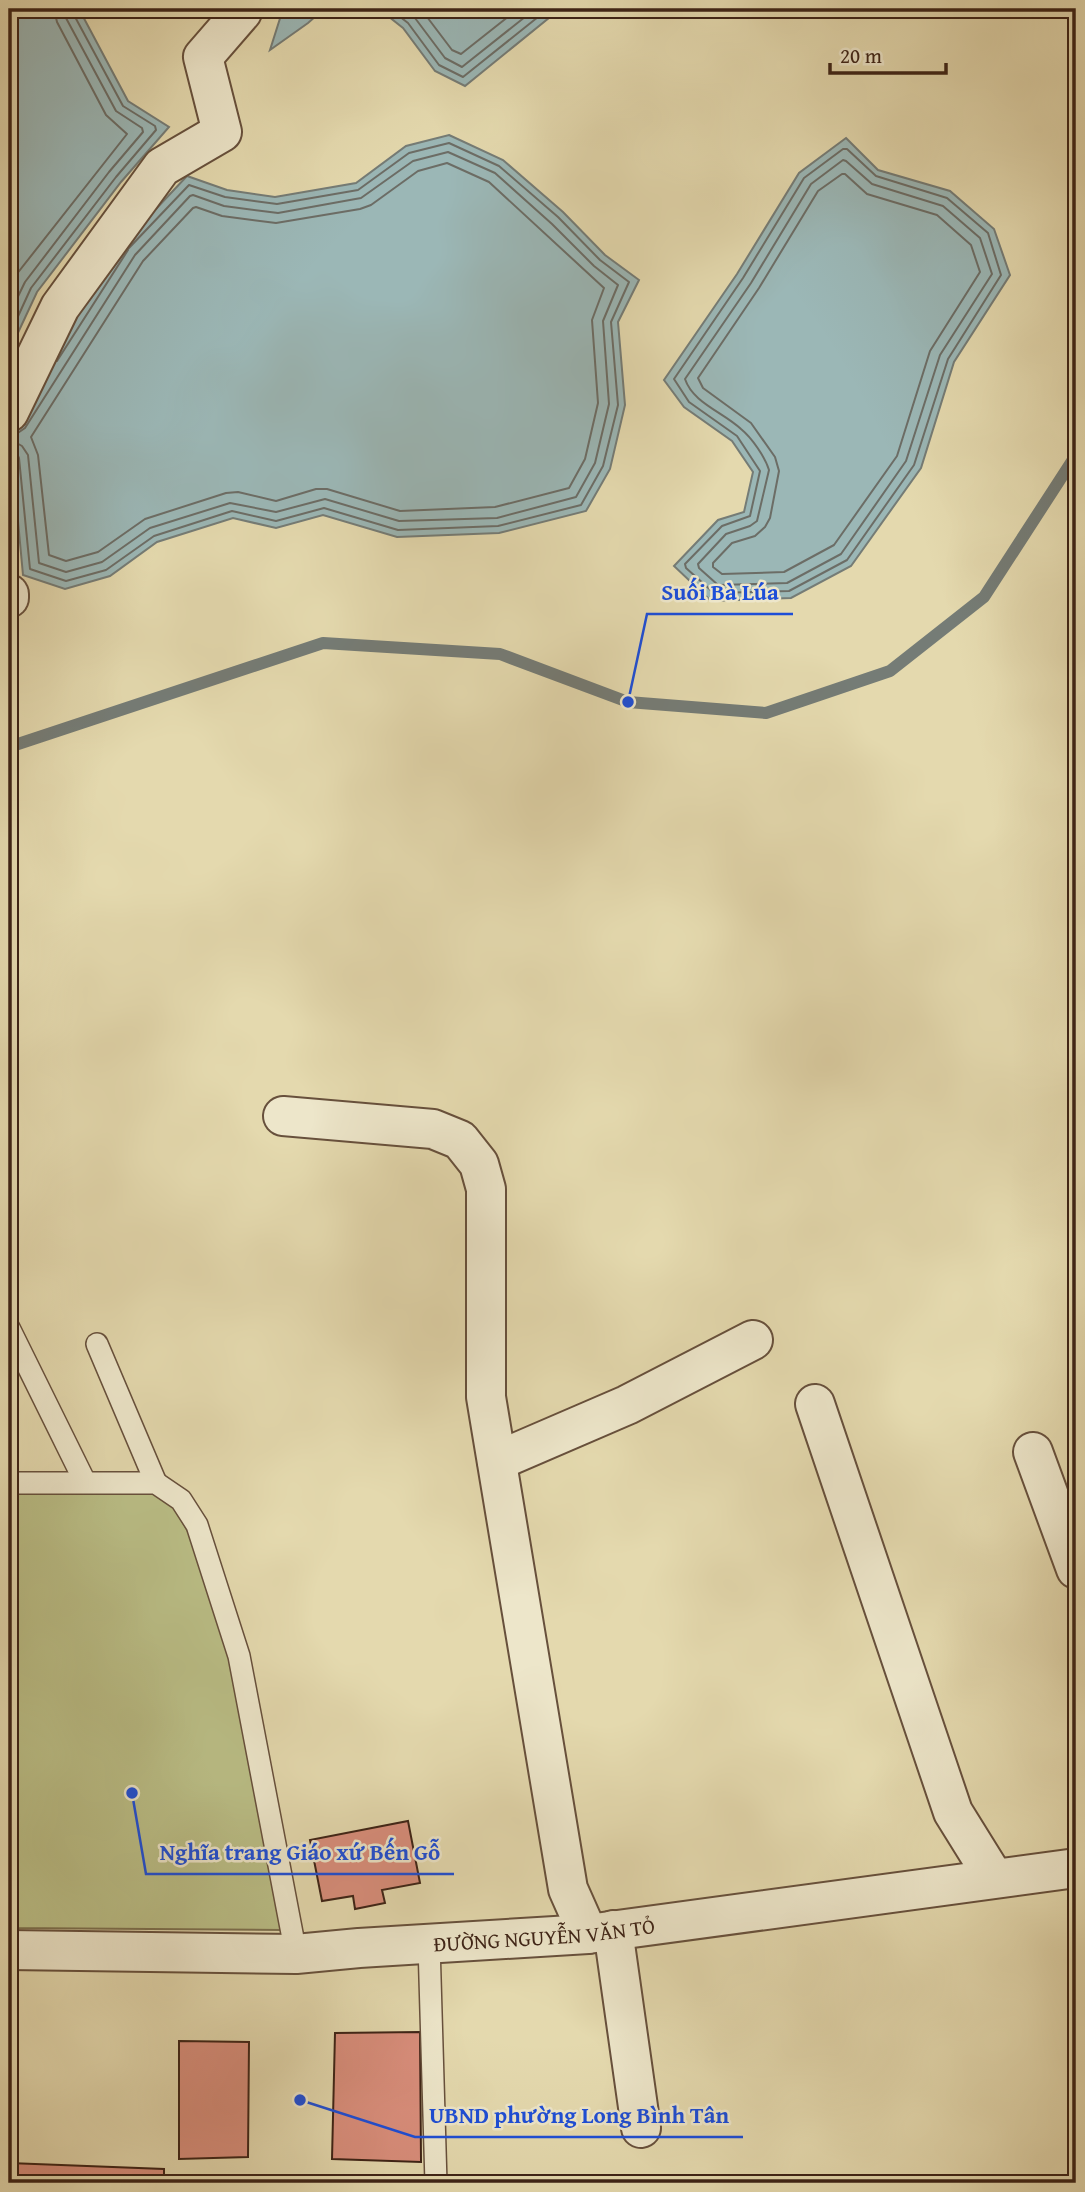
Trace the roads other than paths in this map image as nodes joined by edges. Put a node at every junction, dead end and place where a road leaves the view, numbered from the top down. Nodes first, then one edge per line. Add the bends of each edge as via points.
1 (242, 9) edge
2 (9, 412) edge
3 (283, 1116) dead end
4 (9, 1328) edge
5 (753, 1340) dead end
6 (97, 1344) dead end
7 (815, 1404) dead end
8 (1032, 1452) dead end
9 (496, 1461) junction
10 (85, 1482) junction
11 (9, 1483) edge
12 (156, 1483) junction
13 (1076, 1569) edge
14 (1076, 1868) edge
15 (994, 1878) junction
16 (600, 1932) junction
17 (429, 1944) junction
18 (9, 1950) edge
19 (296, 1954) junction
20 (641, 2128) dead end
21 (436, 2183) edge

1 - 2 street via 203,57 222,132 162,167 60,307
3 - 9 street via 433,1129 460,1140 479,1164 486,1189 486,1397
4 - 10 lane
5 - 9 street via 627,1405
6 - 12 lane
7 - 15 street via 953,1812
8 - 13 street
9 - 16 street via 568,1889
10 - 11 lane
10 - 12 lane
12 - 19 lane via 181,1500 197,1525 239,1656
14 - 15 street, ĐƯỜNG NGUYỄN VĂN TỎ
15 - 16 street, ĐƯỜNG NGUYỄN VĂN TỎ
16 - 17 street, ĐƯỜNG NGUYỄN VĂN TỎ
16 - 20 street
17 - 19 street, ĐƯỜNG NGUYỄN VĂN TỎ
17 - 21 lane
18 - 19 street, ĐƯỜNG NGUYỄN VĂN TỎ

